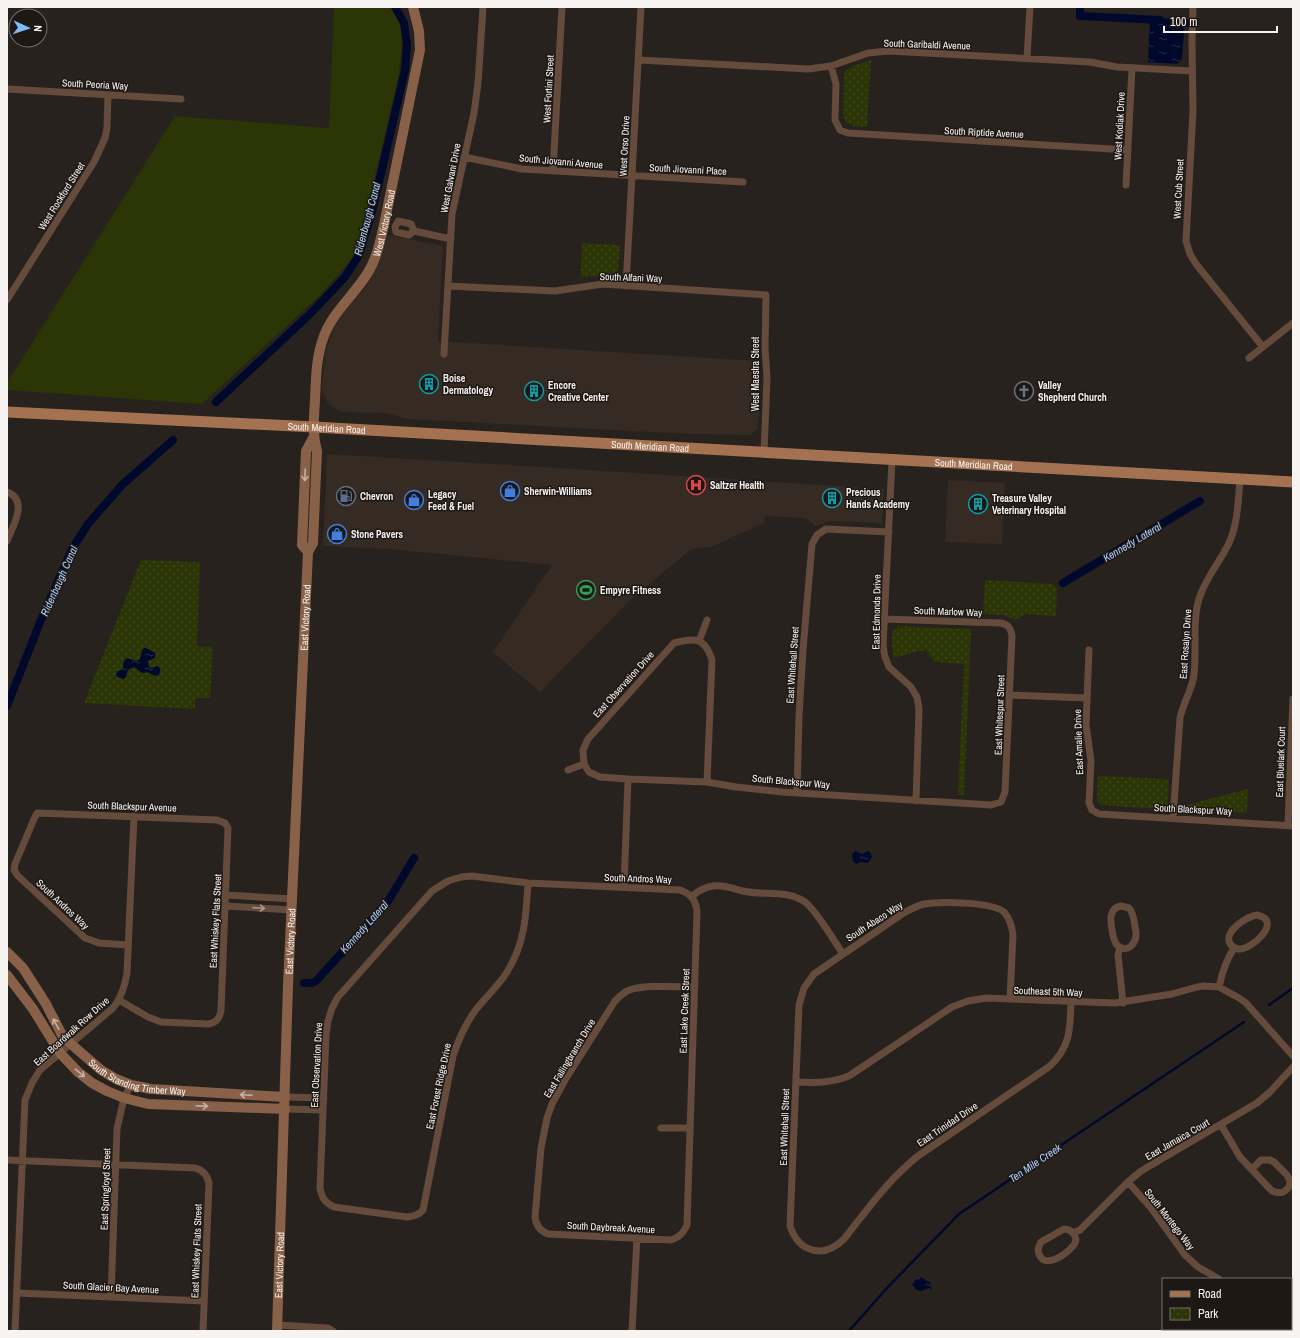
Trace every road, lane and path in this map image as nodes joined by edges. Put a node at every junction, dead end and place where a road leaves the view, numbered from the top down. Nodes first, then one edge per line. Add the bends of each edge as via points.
1 (412, 7) edge
2 (482, 7) edge
3 (562, 7) edge
4 (641, 7) edge
5 (1030, 7) edge
6 (1193, 7) edge
7 (1026, 58) junction
8 (639, 60) junction
9 (831, 66) junction
10 (1132, 68) junction
11 (1192, 70) junction
12 (7, 89) edge
13 (108, 95) junction
14 (181, 98) dead end
15 (1128, 150) junction
16 (464, 157) junction
17 (553, 172) junction
18 (633, 176) junction
19 (743, 182) dead end
20 (1126, 185) dead end
21 (384, 225) junction
22 (395, 227) junction
23 (414, 231) junction
24 (450, 239) junction
25 (448, 286) junction
26 (626, 286) junction
27 (766, 295) joint
28 (7, 300) edge
29 (1293, 323) edge
30 (1263, 347) junction
31 (444, 354) dead end
32 (1250, 358) dead end
33 (7, 412) edge
34 (314, 432) junction
35 (764, 453) junction
36 (892, 460) junction
37 (1240, 480) junction
38 (1293, 482) edge
39 (7, 492) edge
40 (889, 532) junction
41 (7, 540) edge
42 (884, 618) junction
43 (707, 620) dead end
44 (1010, 627) joint
45 (699, 641) junction
46 (1089, 650) dead end
47 (1010, 695) junction
48 (1087, 698) junction
49 (1293, 699) edge
50 (584, 764) junction
51 (568, 770) dead end
52 (628, 779) junction
53 (708, 782) junction
54 (797, 793) junction
55 (916, 801) junction
56 (1001, 802) joint
57 (1092, 810) joint
58 (134, 816) junction
59 (1173, 818) junction
60 (225, 823) joint
61 (1290, 826) edge
62 (14, 870) joint
63 (448, 881) joint
64 (528, 883) junction
65 (624, 887) junction
66 (226, 895) junction
67 (692, 896) junction
68 (292, 899) junction
69 (225, 906) junction
70 (292, 910) junction
71 (128, 945) junction
72 (1120, 947) junction
73 (1234, 948) junction
74 (7, 952) edge
75 (843, 954) junction
76 (7, 974) edge
77 (695, 987) junction
78 (1219, 987) junction
79 (802, 994) joint
80 (1010, 999) junction
81 (120, 1000) junction
82 (1071, 1002) junction
83 (1123, 1003) junction
84 (71, 1044) junction
85 (60, 1054) junction
86 (1293, 1056) edge
87 (1293, 1066) edge
88 (796, 1082) junction
89 (131, 1085) junction
90 (285, 1097) junction
91 (124, 1098) junction
92 (324, 1098) junction
93 (285, 1109) junction
94 (323, 1110) junction
95 (1221, 1125) junction
96 (661, 1128) dead end
97 (690, 1128) junction
98 (7, 1160) edge
99 (22, 1161) junction
100 (116, 1165) junction
101 (1252, 1169) junction
102 (1128, 1182) junction
103 (324, 1200) joint
104 (541, 1230) joint
105 (1074, 1233) junction
106 (681, 1236) joint
107 (637, 1238) junction
108 (813, 1250) joint
109 (1217, 1278) edge
110 (17, 1293) junction
111 (111, 1297) junction
112 (204, 1301) junction
113 (278, 1328) edge
114 (15, 1331) edge
115 (203, 1331) edge
116 (333, 1331) edge
117 (632, 1331) edge

1 - 21 main road, West Victory Road via 419,31 420,50
2 - 16 street, West Galvani Drive via 478,83
3 - 17 street, West Fortini Street
4 - 8 street, West Orso Drive
5 - 7 street
6 - 11 street, West Cub Street
7 - 9 street, South Garibaldi Avenue via 878,51
7 - 10 street, South Garibaldi Avenue via 1090,62
8 - 9 street, South Garibaldi Avenue via 808,69
8 - 18 street, West Orso Drive
9 - 15 street, South Riptide Avenue via 836,84 835,120 840,130 848,133
10 - 11 street, South Garibaldi Avenue
10 - 15 street, West Kodiak Drive
11 - 30 street, West Cub Street via 1193,111 1186,241 1196,264
12 - 13 street, South Peoria Way
13 - 14 street, South Peoria Way
13 - 28 street, West Rockford Street via 105,138 94,162
15 - 20 street, West Kodiak Drive
16 - 17 street, South Jiovanni Avenue via 522,169
16 - 24 street, West Galvani Drive via 452,214
17 - 18 street, South Jiovanni Avenue
18 - 19 street, South Jiovanni Place
18 - 26 street, West Orso Drive
21 - 22 street
21 - 34 main road, West Victory Road via 377,253 368,272 333,319 320,349
22 - 23 street via 396,232 402,234 409,235
22 - 23 street via 398,221 411,224
23 - 24 street
24 - 25 street, West Galvani Drive
25 - 26 street, South Alfani Way via 555,291 603,284
25 - 31 street, West Galvani Drive
26 - 27 street, South Alfani Way
27 - 35 street, West Maestra Street via 764,348 767,378
29 - 30 street
30 - 32 street
33 - 34 main road, South Meridian Road
34 - 35 main road, South Meridian Road
34 - 68 main road, East Victory Road via 306,451 302,545 308,552
35 - 36 main road, South Meridian Road
36 - 37 main road, South Meridian Road
36 - 40 street, East Edmonds Drive
37 - 38 main road, South Meridian Road
37 - 59 street, East Rosalyn Drive via 1238,511 1230,543 1204,586 1197,609 1194,674 1180,718
39 - 41 street via 16,498 19,506
40 - 42 street, East Edmonds Drive
40 - 54 street, East Whitehall Street via 826,529 814,539 810,551 803,643
42 - 44 street, South Marlow Way via 1005,623
42 - 55 street, East Edmonds Drive via 883,646 889,667 911,686 917,697 919,709
43 - 45 street
44 - 47 street, East Whitespur Street
45 - 50 street, East Observation Drive via 688,639 674,643 588,739 583,750
45 - 53 street via 708,648 712,660
46 - 48 street, East Amalie Drive
47 - 48 street
47 - 56 street, East Whitespur Street via 1006,792
48 - 57 street, East Amalie Drive via 1087,734 1091,761 1089,803
49 - 61 street, East Bluelark Court
50 - 51 street
50 - 52 street, South Blackspur Way via 590,772 600,777
52 - 53 street, South Blackspur Way
52 - 65 street
53 - 54 street, South Blackspur Way
54 - 55 street, South Blackspur Way
55 - 56 street, South Blackspur Way via 991,805
57 - 59 street, South Blackspur Way via 1099,814
58 - 60 street, South Blackspur Avenue via 217,820
58 - 62 street, South Blackspur Avenue via 37,813 14,864
58 - 71 street, East Boardwalk Row Drive
59 - 61 street, South Blackspur Way
60 - 66 street, East Whiskey Flats Street via 229,834
62 - 71 street, South Andros Way via 85,938 99,943
63 - 64 street, South Andros Way via 472,876
63 - 92 street, East Observation Drive via 432,891 338,997 328,1021
64 - 65 street, South Andros Way
64 - 103 street, East Forest Ridge Drive via 524,929 514,959 499,984 470,1017 453,1056 425,1204 420,1214 407,1217 334,1207
65 - 67 street, South Andros Way via 680,890
66 - 68 street
66 - 69 street, East Whiskey Flats Street
67 - 75 street via 706,887 719,885 749,892 782,893 795,897 807,903
67 - 77 street, East Lake Creek Street via 697,912
68 - 70 main road, East Victory Road
69 -> 70 street
69 - 81 street, East Whiskey Flats Street via 220,1011 217,1020 208,1024 161,1022
70 - 90 main road, East Victory Road
71 - 81 street, East Boardwalk Row Drive via 127,973
72 - 72 street via 1131,946 1136,938 1132,913 1129,908 1123,906 1116,907 1110,916 1114,939
72 - 83 street via 1118,955
73 - 73 street via 1244,948 1262,936 1267,926 1264,919 1259,915 1252,916 1233,929 1228,938
73 - 78 street via 1227,958
84 -> 74 main road, South Standing Timber Way via 62,1035 23,968
75 - 79 street, South Abaco Way via 814,974
75 - 80 street, South Abaco Way via 917,906 943,903 995,907 1009,918 1012,926
76 - 85 main road, South Standing Timber Way via 33,1009
77 - 97 street, East Lake Creek Street
77 - 104 street, East Fallingbranch Drive via 634,988 615,1001 552,1104 541,1148 535,1217
78 - 83 street, Southeast 5th Way via 1197,987
78 - 86 street via 1246,1003
79 - 88 street, East Whitehall Street via 799,1005
80 - 82 street, Southeast 5th Way
80 - 88 street, Southeast 5th Way via 986,998 960,1004 849,1076 824,1083
81 - 84 street, East Boardwalk Row Drive
82 - 83 street, Southeast 5th Way
82 - 108 street, East Trinidad Drive via 1069,1037 1057,1060 904,1167 880,1192 838,1245 822,1251
84 - 85 street, East Boardwalk Row Drive
84 - 89 main road, South Standing Timber Way via 101,1070
85 -> 91 main road, South Standing Timber Way via 92,1083
85 - 99 street, East Boardwalk Row Drive via 40,1070 25,1100
87 - 95 street, East Jamaica Court via 1260,1101
88 - 108 street, East Whitehall Street via 790,1226 798,1241
90 -> 89 main road, South Standing Timber Way via 151,1089
89 - 91 street, East Springloyd Street
90 - 92 street, South Standing Timber Way
90 - 93 main road, East Victory Road
91 -> 93 main road, South Standing Timber Way via 148,1104
91 - 100 street, East Springloyd Street via 117,1129
92 - 94 street, East Observation Drive
93 - 94 street, South Standing Timber Way
93 - 113 main road, East Victory Road
94 - 103 street, East Observation Drive via 320,1188
95 - 101 street via 1240,1157
95 - 102 street, East Jamaica Court via 1149,1166
96 - 97 street
97 - 106 street, East Lake Creek Street via 687,1225
98 - 99 street
99 - 100 street
99 - 110 street, East Boardwalk Row Drive
100 - 111 street, East Springloyd Street
100 - 112 street, East Whiskey Flats Street via 195,1168 204,1173 209,1182
101 - 101 street via 1278,1194 1290,1187 1287,1175 1270,1160 1261,1160
102 - 105 street, East Jamaica Court
102 - 109 street, South Montego Way via 1151,1208 1185,1255 1198,1267
104 - 107 street, South Daybreak Avenue via 548,1234
105 - 105 street via 1074,1246 1056,1259 1046,1261 1040,1256 1038,1249 1044,1240 1064,1229
106 - 107 street, South Daybreak Avenue via 671,1240
107 - 117 street
110 - 111 street, South Glacier Bay Avenue
110 - 114 street, East Boardwalk Row Drive
111 - 112 street, South Glacier Bay Avenue
112 - 115 street, East Whiskey Flats Street
113 - 116 street via 328,1328

